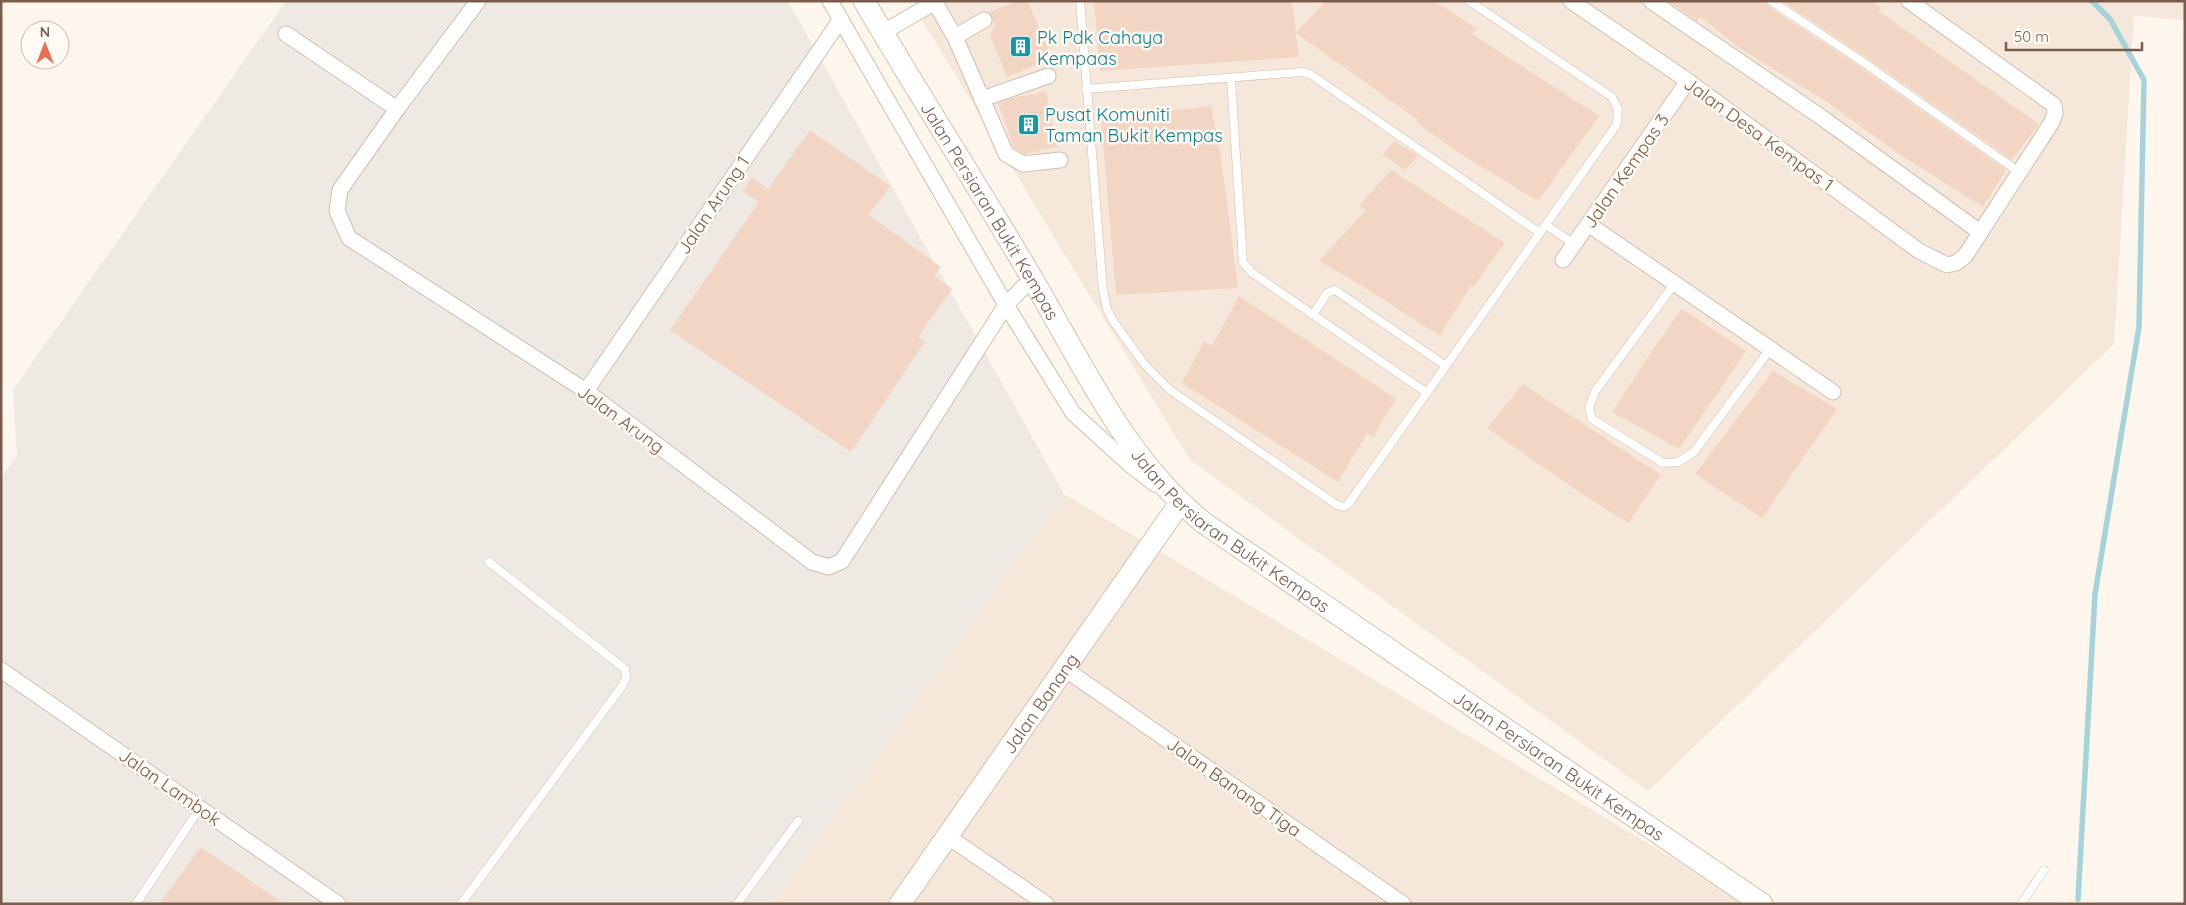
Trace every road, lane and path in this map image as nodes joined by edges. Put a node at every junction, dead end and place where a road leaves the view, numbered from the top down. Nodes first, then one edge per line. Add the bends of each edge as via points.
1 (478, 1) edge
2 (830, 1) edge
3 (864, 1) edge
4 (1080, 1) edge
5 (1469, 1) edge
6 (1571, 1) edge
7 (1651, 1) edge
8 (1771, 1) edge
9 (1909, 1) edge
10 (936, 2) edge
11 (841, 19) junction
12 (984, 20) dead end
13 (882, 33) junction
14 (286, 34) dead end
15 (955, 37) junction
16 (1048, 76) dead end
17 (1231, 78) junction
18 (1688, 82) junction
19 (1086, 89) junction
20 (982, 99) junction
21 (397, 109) junction
22 (1060, 160) dead end
23 (2018, 172) junction
24 (1588, 224) junction
25 (1546, 225) junction
26 (1980, 232) junction
27 (1540, 233) junction
28 (1574, 244) junction
29 (1563, 260) dead end
30 (1032, 278) junction
31 (1675, 283) junction
32 (1006, 305) junction
33 (1313, 315) junction
34 (1771, 348) junction
35 (1446, 366) junction
36 (586, 391) junction
37 (1833, 392) dead end
38 (1427, 393) junction
39 (1180, 503) junction
40 (489, 562) dead end
41 (1, 670) edge
42 (1065, 670) junction
43 (200, 808) junction
44 (798, 821) dead end
45 (947, 836) junction
46 (2044, 870) dead end
47 (136, 904) edge
48 (338, 904) edge
49 (461, 904) edge
50 (737, 904) edge
51 (900, 904) edge
52 (1046, 904) edge
53 (1403, 904) edge
54 (1762, 904) edge
55 (2020, 904) edge

1 - 21 street, Jalan Arung
2 - 11 street
3 - 13 street, Jalan Persiaran Bukit Kempas
4 - 19 lane
5 - 25 lane via 1612,97 1618,109 1617,124
6 - 18 street, Jalan Desa Kempas 1
7 - 26 street
8 - 23 lane
9 - 23 street via 2054,105 2052,122
10 - 13 street
10 - 15 street
11 - 32 street
11 - 36 street, Jalan Arung 1
12 - 15 street
13 - 30 street, Jalan Persiaran Bukit Kempas
14 - 21 street
15 - 20 street
16 - 20 street
17 - 19 lane
17 - 27 lane via 1310,74
17 - 33 lane via 1243,262 1251,272
18 - 24 street, Jalan Kempas 3
18 - 26 street, Jalan Desa Kempas 1 via 1919,251 1947,265 1956,263 1965,256
19 - 38 lane via 1107,309 1145,365 1170,390 1344,507
20 - 22 street via 1006,154 1023,164
21 - 36 street, Jalan Arung via 340,190 337,211 349,238
23 - 26 street
24 - 28 street, Jalan Kempas 3
24 - 31 street
25 - 27 lane
25 - 28 lane
27 - 35 lane
28 - 29 street, Jalan Kempas 3
30 - 32 street, Jalan Arung
30 - 39 street, Jalan Persiaran Bukit Kempas via 1131,445
31 - 34 street
31 - 34 lane via 1596,390 1589,407 1592,419 1663,463 1678,462 1693,452
32 - 36 street, Jalan Arung via 842,561 829,567 812,562
32 - 39 street via 1072,413 1129,464
33 - 35 lane via 1327,293 1335,290
33 - 38 lane
34 - 37 street
35 - 38 lane
39 - 42 street, Jalan Banang
39 - 54 street, Jalan Persiaran Bukit Kempas via 1204,523
40 - 49 lane via 624,669 626,677
41 - 43 street, Jalan Lambok
42 - 45 street, Jalan Banang
42 - 53 street, Jalan Banang Tiga
43 - 47 lane
43 - 48 street, Jalan Lambok
44 - 50 lane
45 - 51 street, Jalan Banang
45 - 52 street
46 - 55 lane

